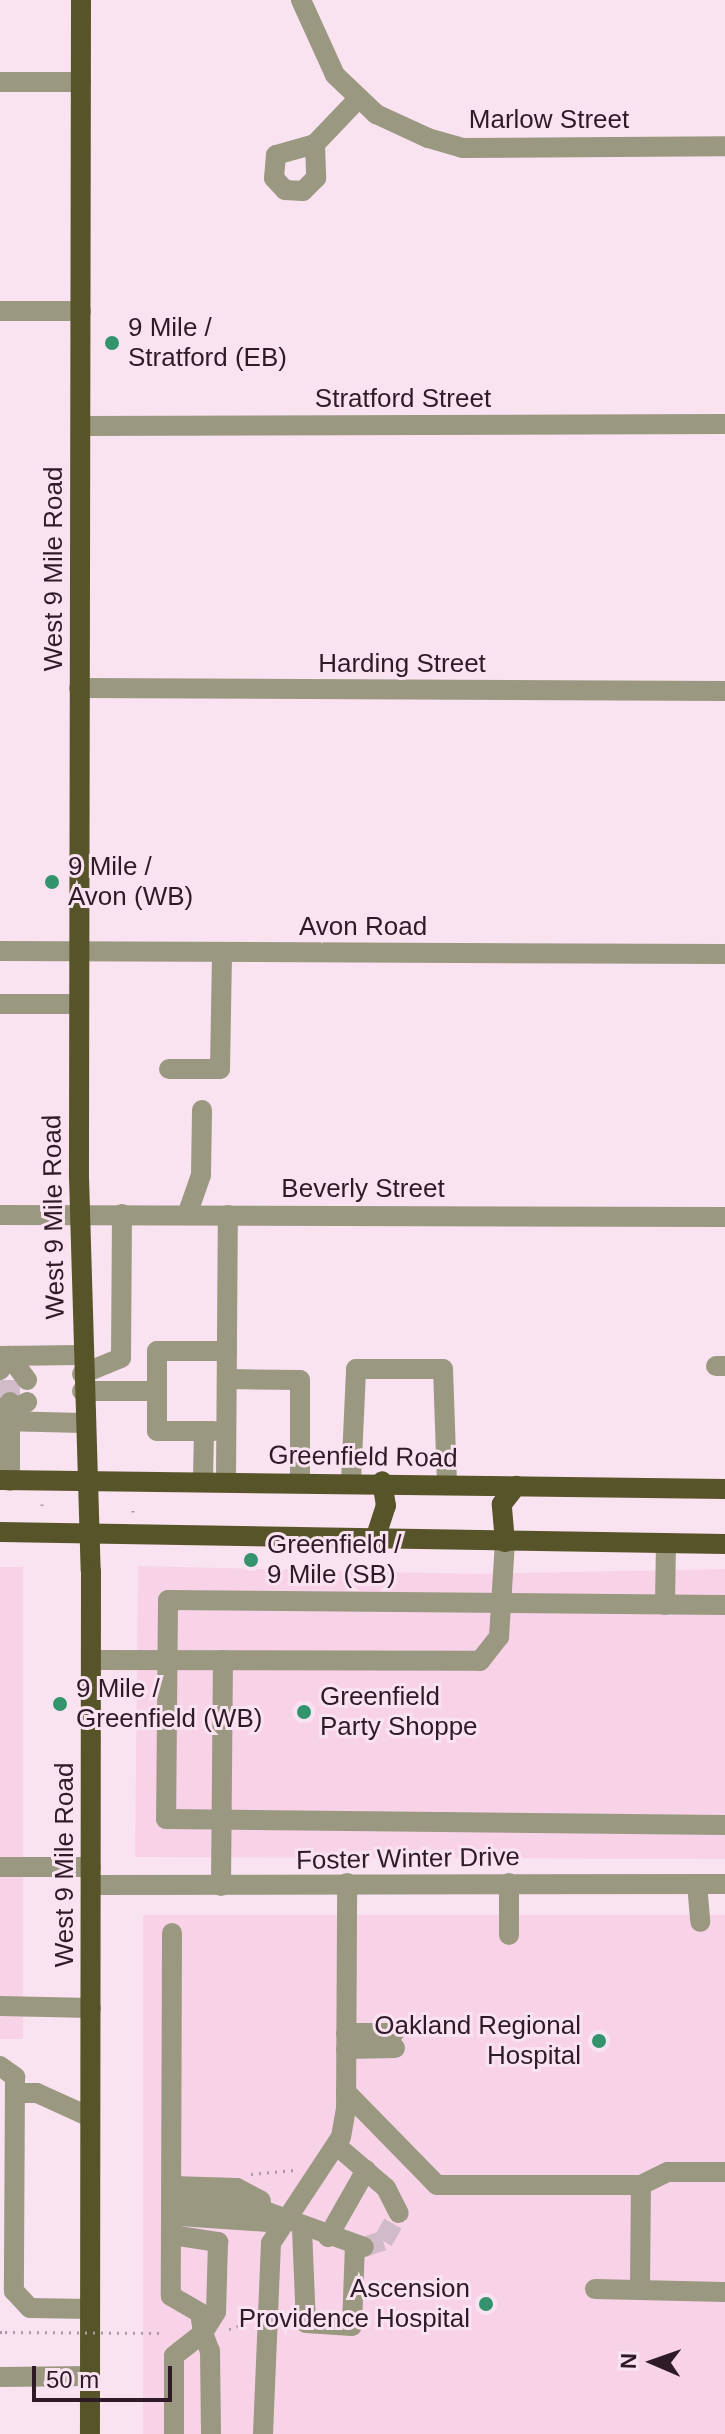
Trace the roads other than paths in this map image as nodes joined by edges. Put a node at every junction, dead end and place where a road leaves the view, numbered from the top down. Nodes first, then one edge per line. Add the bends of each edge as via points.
1 (81, 0) edge
2 (301, 0) edge
3 (0, 82) edge
4 (81, 82) junction
5 (358, 99) junction
6 (315, 144) dead end
7 (725, 146) edge
8 (0, 311) edge
9 (81, 311) junction
10 (725, 424) edge
11 (81, 426) junction
12 (79, 688) junction
13 (725, 691) edge
14 (0, 951) edge
15 (79, 951) junction
16 (222, 952) junction
17 (725, 954) edge
18 (0, 1004) edge
19 (78, 1004) junction
20 (169, 1069) dead end
21 (202, 1110) dead end
22 (122, 1214) junction
23 (0, 1215) edge
24 (79, 1215) junction
25 (187, 1215) junction
26 (228, 1215) junction
27 (725, 1217) edge
28 (227, 1351) junction
29 (9, 1368) edge
30 (82, 1373) junction
31 (227, 1379) junction
32 (157, 1391) junction
33 (8, 1415) edge
34 (83, 1423) junction
35 (204, 1431) junction
36 (227, 1431) junction
37 (86, 1478) junction
38 (5, 1480) edge
39 (203, 1481) junction
40 (226, 1481) junction
41 (351, 1481) junction
42 (382, 1481) junction
43 (300, 1483) junction
44 (447, 1484) junction
45 (516, 1486) junction
46 (725, 1489) edge
47 (0, 1532) edge
48 (90, 1534) junction
49 (376, 1536) junction
50 (505, 1542) junction
51 (666, 1543) junction
52 (725, 1544) edge
53 (501, 1603) junction
54 (665, 1605) junction
55 (725, 1605) edge
56 (91, 1660) junction
57 (168, 1660) junction
58 (223, 1660) junction
59 (223, 1820) junction
60 (725, 1825) edge
61 (0, 1867) edge
62 (91, 1876) junction
63 (347, 1883) junction
64 (509, 1883) junction
65 (697, 1884) junction
66 (725, 1884) edge
67 (221, 1886) junction
68 (700, 1922) dead end
69 (172, 1933) dead end
70 (509, 1935) dead end
71 (0, 2006) edge
72 (91, 2008) junction
73 (346, 2041) junction
74 (395, 2041) dead end
75 (0, 2066) edge
76 (346, 2092) junction
77 (15, 2093) junction
78 (88, 2116) junction
79 (336, 2145) junction
80 (366, 2170) junction
81 (725, 2172) edge
82 (641, 2185) junction
83 (172, 2210) junction
84 (399, 2213) dead end
85 (280, 2222) junction
86 (302, 2229) junction
87 (328, 2237) junction
88 (595, 2289) dead end
89 (640, 2290) junction
90 (725, 2292) edge
91 (90, 2309) junction
92 (203, 2333) junction
93 (90, 2376) junction
94 (0, 2377) edge
95 (90, 2434) edge
96 (174, 2434) edge
97 (211, 2434) edge
98 (263, 2434) edge

1 - 4 main road, West 9 Mile Road
2 - 5 street, Marlow Street via 320,51
3 - 4 street
4 - 9 main road, West 9 Mile Road
5 - 6 street
5 - 7 street, Marlow Street via 401,128 462,148
8 - 9 street
9 - 11 main road, West 9 Mile Road
10 - 11 street, Stratford Street
11 - 12 main road, West 9 Mile Road
12 - 13 street, Harding Street
12 - 15 main road, West 9 Mile Road
14 - 15 street, Avon Road
15 - 16 street, Avon Road
15 - 19 main road, West 9 Mile Road
16 - 17 street, Avon Road
16 - 20 street via 220,1069
18 - 19 street
19 - 24 main road, West 9 Mile Road
21 - 25 street via 201,1175
22 - 24 street, Beverly Street
22 - 25 street, Beverly Street
22 - 30 street via 121,1358
23 - 24 street, Beverly Street
24 - 30 main road, West 9 Mile Road
25 - 26 street, Beverly Street
26 - 27 street, Beverly Street
26 - 28 street
28 - 31 street
28 - 32 street via 157,1351
29 - 30 street
30 - 32 street
30 - 34 main road, West 9 Mile Road
31 - 36 street
31 - 43 street via 300,1380
32 - 35 street via 157,1431
33 - 34 street
33 - 38 street
34 - 37 main road, West 9 Mile Road
35 - 36 street
35 - 39 street
36 - 40 street
37 - 38 main road, Greenfield Road
37 - 39 main road, Greenfield Road
37 - 48 main road, West 9 Mile Road
39 - 40 main road, Greenfield Road
40 - 43 main road, Greenfield Road
41 - 42 main road, Greenfield Road
41 - 43 main road, Greenfield Road
41 - 44 street via 356,1369 443,1369
42 - 44 main road, Greenfield Road
42 - 49 main road via 386,1506
44 - 45 main road, Greenfield Road
45 - 46 main road, Greenfield Road
45 - 50 main road via 502,1504
47 - 48 main road
48 - 49 main road
48 - 56 main road, West 9 Mile Road
49 - 50 main road
50 - 51 main road
50 - 53 street
51 - 52 main road
51 - 54 street
53 - 54 street
53 - 57 street via 168,1600
53 - 58 street via 499,1637 480,1661
54 - 55 street
56 - 57 street
56 - 62 main road, West 9 Mile Road
57 - 58 street
57 - 59 street via 166,1819
58 - 59 street
59 - 60 street
59 - 67 street
61 - 62 street, Foster Winter Drive
62 - 67 street, Foster Winter Drive
62 - 72 main road, West 9 Mile Road
63 - 64 street, Foster Winter Drive
63 - 67 street, Foster Winter Drive
63 - 73 street
64 - 65 street, Foster Winter Drive
64 - 70 street
65 - 66 street, Foster Winter Drive
65 - 68 street
69 - 83 street
71 - 72 street
72 - 78 main road, West 9 Mile Road
73 - 74 street
73 - 76 street
75 - 77 street via 10,2067
76 - 79 street
76 - 82 street via 437,2185
77 - 78 street via 37,2093
77 - 91 street via 14,2291 30,2308
78 - 91 main road, West 9 Mile Road
79 - 80 street
79 - 85 street
80 - 84 street
80 - 87 street
81 - 82 street via 668,2172
82 - 89 street
83 - 85 street via 230,2201
83 - 92 street via 171,2296 200,2313
83 - 92 street via 218,2242 216,2312
85 - 86 street
85 - 98 street via 263,2301
86 - 87 street
86 - 87 street via 306,2323 352,2326 359,2246
88 - 89 street
89 - 90 street
91 - 93 main road, West 9 Mile Road
92 - 96 street via 174,2356
92 - 97 street via 210,2351
93 - 94 street
93 - 95 main road, West 9 Mile Road

